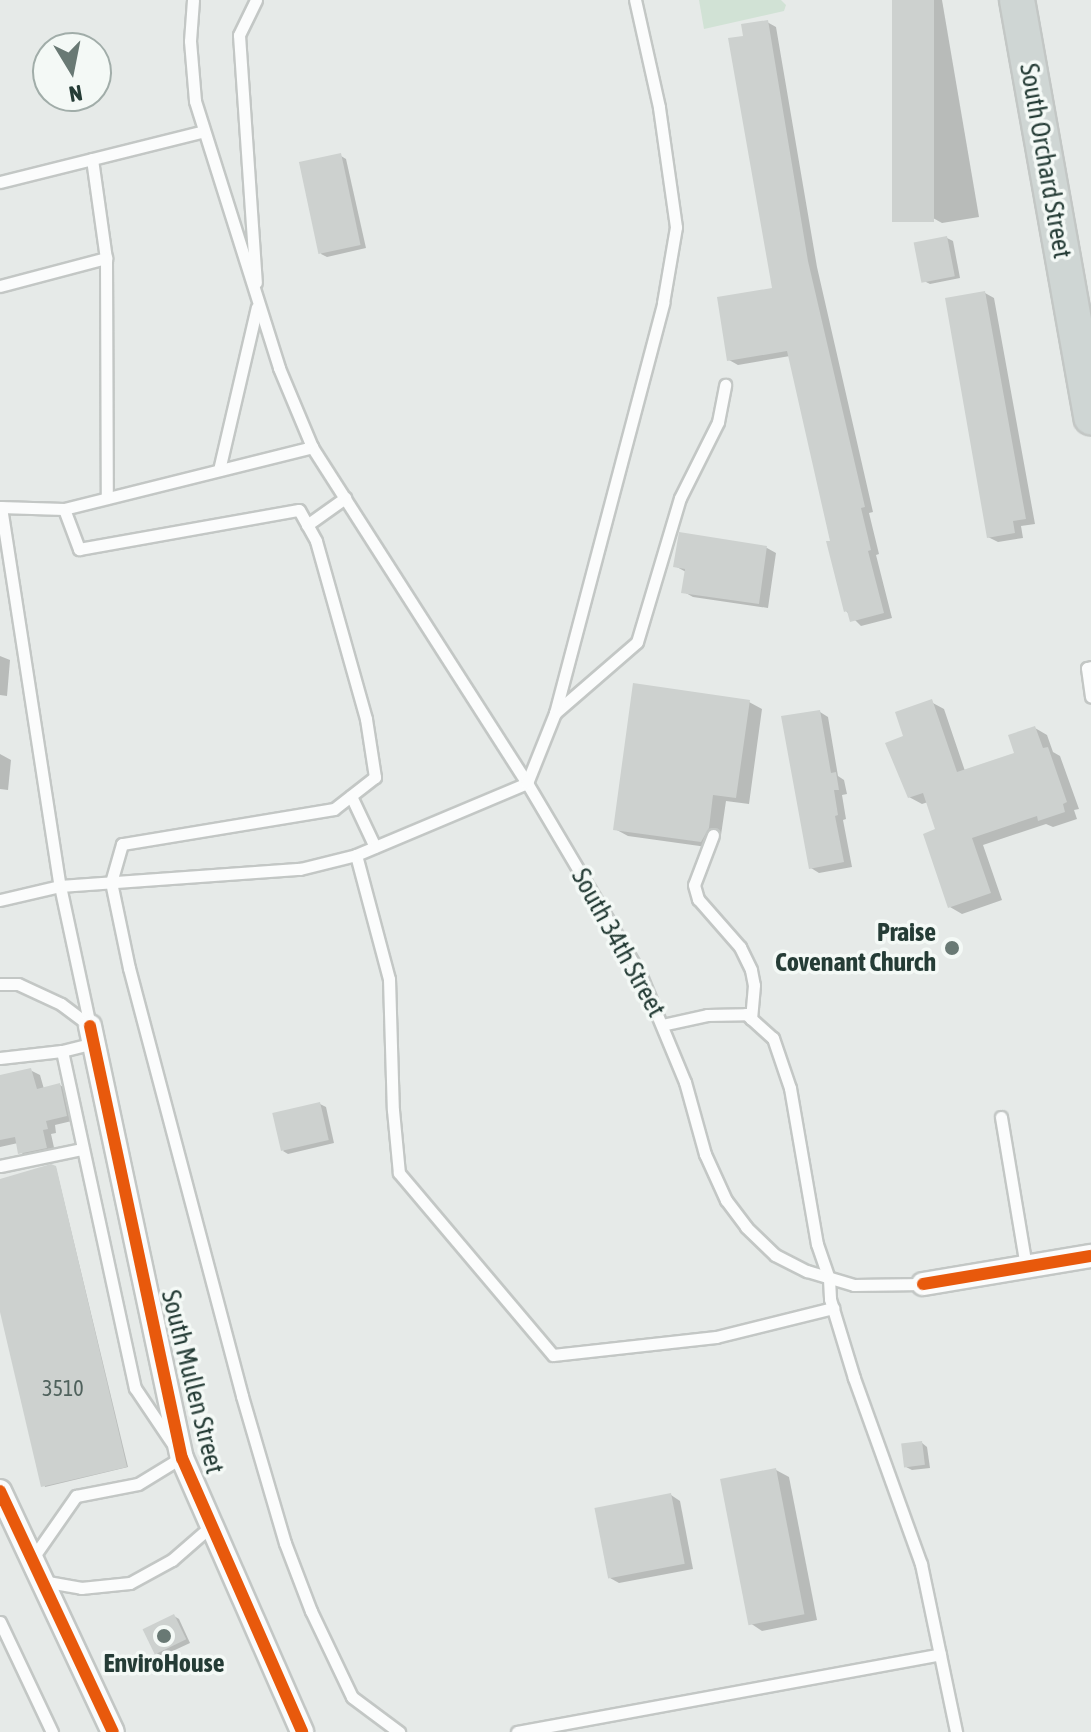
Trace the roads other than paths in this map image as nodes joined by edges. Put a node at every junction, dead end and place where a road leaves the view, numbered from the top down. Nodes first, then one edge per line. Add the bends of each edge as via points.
1 (193, 0) edge
2 (256, 0) edge
3 (635, 0) edge
4 (1017, 0) edge
5 (204, 131) junction
6 (92, 159) junction
7 (0, 182) edge
8 (106, 258) junction
9 (0, 286) edge
10 (258, 305) junction
11 (725, 385) dead end
12 (1091, 417) edge
13 (312, 447) junction
14 (219, 470) junction
15 (107, 498) junction
16 (345, 498) junction
17 (0, 507) edge
18 (64, 509) junction
19 (307, 525) junction
20 (10, 565) junction
21 (0, 576) edge
22 (1091, 667) edge
23 (1091, 697) edge
24 (555, 713) junction
25 (527, 783) junction
26 (351, 796) junction
27 (713, 835) dead end
28 (375, 847) junction
29 (356, 855) junction
30 (111, 882) junction
31 (60, 886) junction
32 (0, 900) edge
33 (0, 984) edge
34 (751, 1019) junction
35 (662, 1025) junction
36 (92, 1035) junction
37 (62, 1051) junction
38 (0, 1058) edge
39 (1001, 1117) dead end
40 (82, 1149) junction
41 (0, 1166) edge
42 (1091, 1256) edge
43 (1026, 1267) junction
44 (829, 1279) junction
45 (923, 1284) joint
46 (833, 1308) junction
47 (182, 1458) junction
48 (0, 1491) edge
49 (210, 1527) junction
50 (32, 1559) junction
51 (42, 1581) junction
52 (0, 1622) edge
53 (940, 1654) junction
54 (52, 1732) edge
55 (113, 1732) edge
56 (302, 1732) edge
57 (399, 1732) edge
58 (517, 1732) edge
59 (956, 1732) edge

1 - 5 lane via 195,101
2 - 10 lane via 239,35 239,79
3 - 24 lane via 659,107 676,227 663,303
4 - 12 main road, South Orchard Street
5 - 6 lane
5 - 10 lane
6 - 7 lane
6 - 8 lane
8 - 9 lane
8 - 15 lane
10 - 13 lane, South 34th Street
10 - 14 lane
11 - 24 lane via 718,422 680,498 637,642
13 - 14 lane
13 - 16 lane, South 34th Street
14 - 15 lane
15 - 18 lane
16 - 19 lane
16 - 25 lane, South 34th Street
17 - 18 lane
17 - 20 lane
18 - 19 lane via 79,549 299,510
19 - 26 lane via 316,541 368,733 375,777
20 - 21 lane
20 - 31 lane
22 - 23 lane
24 - 25 lane
25 - 28 lane
25 - 35 lane, South 34th Street via 641,976
26 - 28 lane
26 - 30 lane via 334,809 122,844
27 - 34 lane via 694,885 698,899 740,947 751,970
28 - 29 lane
29 - 30 lane via 300,869
29 - 46 lane via 389,979 399,1173 553,1355 716,1337
30 - 31 lane
30 - 57 lane via 129,968 285,1543 352,1697
31 - 32 lane
31 - 36 lane
33 - 36 lane via 18,984 61,1004
34 - 35 lane via 746,1014 707,1015
34 - 44 lane via 773,1038 790,1088 817,1244
35 - 44 lane, South 34th Street via 726,1200 775,1255
36 - 37 lane
36 - 47 street, South Mullen Street
37 - 38 lane
37 - 40 lane
39 - 43 lane
40 - 41 lane
40 - 47 lane via 135,1388
42 - 43 street, South 34th Street
43 - 45 street, South 34th Street
44 - 45 lane, South 34th Street via 878,1287
44 - 46 lane
46 - 53 lane via 921,1564
47 - 49 street, South Mullen Street
47 - 50 lane via 138,1484 76,1496
48 - 50 street
49 - 51 lane via 172,1560 130,1583 81,1588
49 - 56 street, South Mullen Street
50 - 51 street
51 - 55 street
52 - 54 lane
53 - 58 lane
53 - 59 lane

